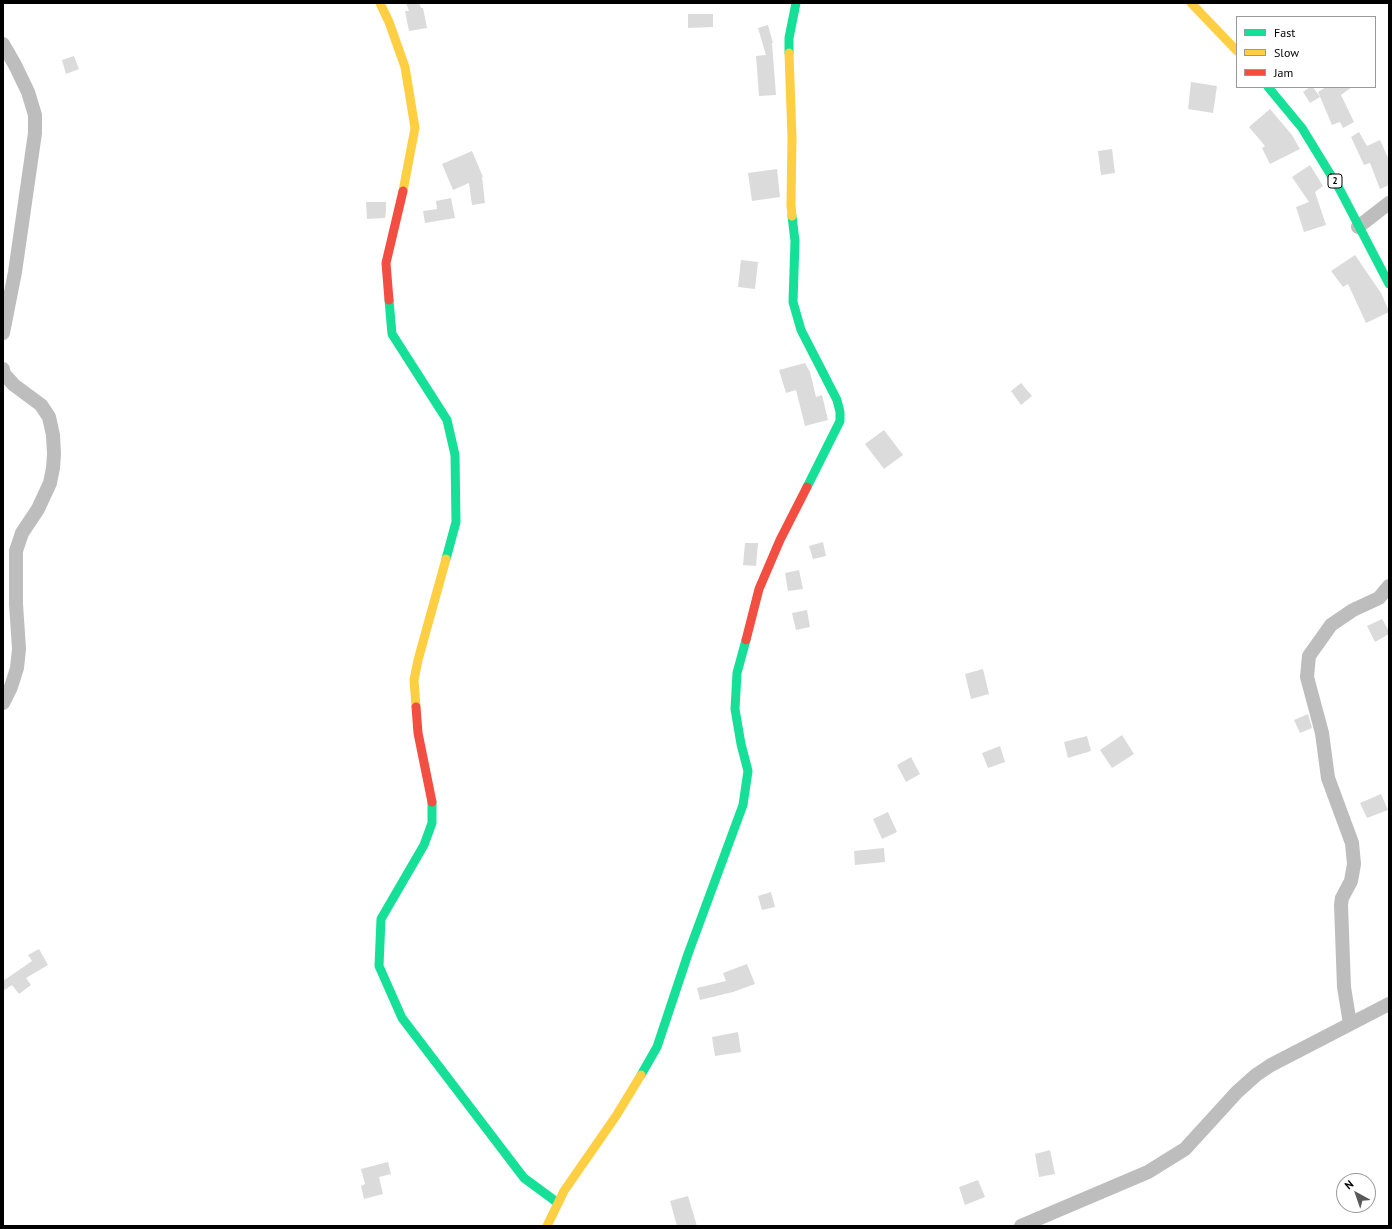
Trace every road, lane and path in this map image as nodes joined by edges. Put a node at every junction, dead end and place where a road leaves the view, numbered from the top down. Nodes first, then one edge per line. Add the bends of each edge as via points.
1 (380, 3) edge
2 (796, 3) edge
3 (1192, 3) edge
4 (3, 44) edge
5 (1236, 50) edge
6 (1269, 88) edge
7 (1389, 203) edge
8 (1358, 227) junction
9 (1389, 284) edge
10 (3, 332) edge
11 (3, 369) edge
12 (1389, 586) edge
13 (3, 702) edge
14 (1389, 1004) edge
15 (1350, 1024) junction
16 (558, 1203) junction
17 (547, 1226) edge
18 (1021, 1226) edge

1 - 16 main road via 405,68 415,128 386,264 392,334 447,420 455,455 456,522 414,680 418,733 432,802 432,823 424,845 381,919 379,966 402,1018 524,1178
2 - 16 main road via 789,38 791,205 796,241 793,302 801,330 837,400 840,421 780,540 759,589 737,673 735,710 748,772 743,805 657,1047 616,1116
3 - 5 main road
4 - 10 street via 28,92 35,115 35,133 15,272
6 - 8 main road, 2 via 1302,128 1340,190
7 - 8 street
8 - 9 main road, 2
11 - 13 street via 4,374 14,385 41,405 49,417 54,454 50,482 38,509 22,533 16,551 19,649 17,668
12 - 15 street via 1378,598 1353,610 1331,625 1309,656 1307,676 1322,732 1328,778 1352,843 1354,864 1351,881 1340,905 1344,987
14 - 15 street
15 - 18 street via 1256,1075 1184,1149 1148,1172
16 - 17 main road

